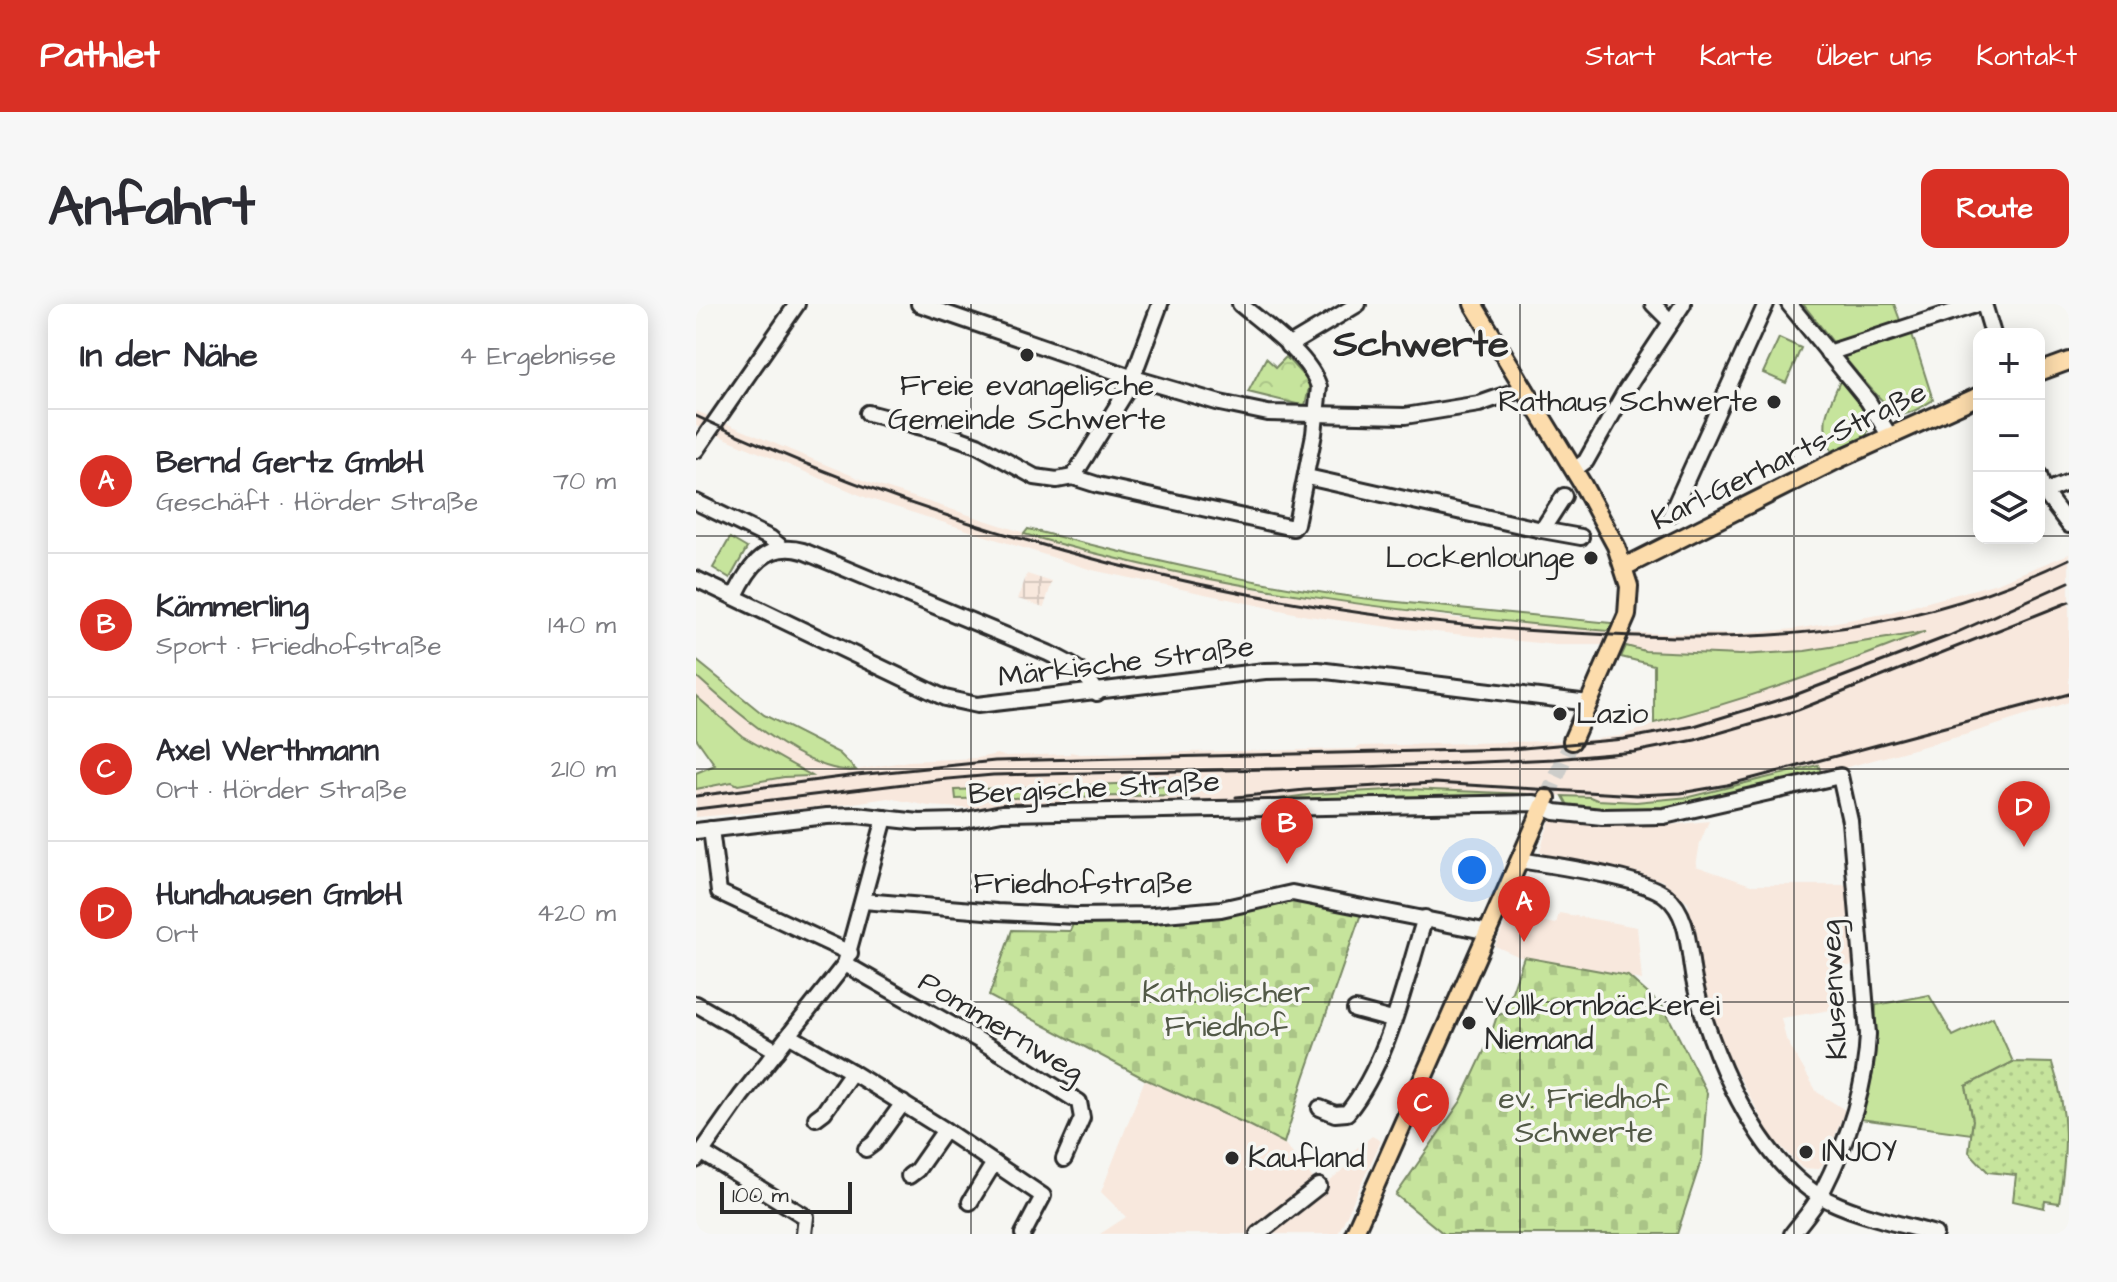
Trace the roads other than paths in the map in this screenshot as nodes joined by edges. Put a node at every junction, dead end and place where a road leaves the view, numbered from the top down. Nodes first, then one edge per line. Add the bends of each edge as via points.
1 (797, 304) edge
2 (919, 304) edge
3 (1160, 304) edge
4 (1240, 304) edge
5 (1358, 304) edge
6 (1473, 304) edge
7 (1653, 304) edge
8 (1683, 304) edge
9 (1766, 304) edge
10 (1981, 304) edge
11 (1791, 306) edge
12 (1671, 322) junction
13 (1758, 322) junction
14 (1991, 328) edge
15 (1288, 346) junction
16 (1828, 353) junction
17 (2069, 361) edge
18 (2045, 370) edge
19 (1134, 378) junction
20 (1525, 388) junction
21 (1973, 399) edge
22 (868, 413) dead end
23 (1315, 414) junction
24 (1889, 435) junction
25 (696, 450) edge
26 (1574, 470) junction
27 (1073, 477) junction
28 (1307, 477) junction
29 (2069, 482) edge
30 (2045, 492) edge
31 (2045, 493) edge
32 (1564, 496) dead end
33 (696, 502) edge
34 (1671, 514) dead end
35 (2069, 525) edge
36 (1542, 530) junction
37 (1581, 537) dead end
38 (782, 548) junction
39 (1624, 567) junction
40 (696, 579) edge
41 (735, 596) junction
42 (1097, 693) junction
43 (1589, 703) junction
44 (1572, 741) tunnel mouth
45 (1840, 776) joint
46 (1545, 802) junction
47 (885, 818) junction
48 (704, 830) edge
49 (1520, 860) junction
50 (863, 901) junction
51 (1425, 918) junction
52 (1489, 932) junction
53 (848, 958) junction
54 (696, 1004) edge
55 (1355, 1010) dead end
56 (1392, 1020) junction
57 (790, 1036) junction
58 (777, 1051) junction
59 (852, 1072) junction
60 (903, 1103) junction
61 (1320, 1108) dead end
62 (816, 1118) dead end
63 (945, 1130) junction
64 (866, 1149) dead end
65 (698, 1156) edge
66 (1064, 1159) dead end
67 (994, 1163) junction
68 (909, 1176) dead end
69 (1319, 1186) dead end
70 (1820, 1196) junction
71 (970, 1202) dead end
72 (804, 1234) edge
73 (1023, 1234) edge
74 (1260, 1234) edge
75 (1354, 1234) edge
76 (1792, 1234) edge
77 (1935, 1234) edge

1 - 25 street
2 - 19 street
3 - 19 street
4 - 15 street
5 - 15 street
6 - 20 main road
7 - 12 street
8 - 12 street
9 - 13 street
10 - 14 street
10 - 16 street
11 - 13 street via 1779,306
11 - 16 street
12 - 26 street via 1586,461
13 - 34 street
15 - 23 street via 1315,375
16 - 24 street
17 - 18 main road
19 - 23 street via 1268,413
19 - 27 street
20 - 23 street via 1479,404 1405,416
20 - 26 main road
21 - 24 main road, Karl-Gerharts-Straße
22 - 27 street via 977,445 1035,477
23 - 28 street
24 - 39 main road, Karl-Gerharts-Straße
26 - 39 main road
27 - 28 street via 1288,528 1296,524
28 - 36 street
29 - 30 street
31 - 35 street
32 - 36 street
33 - 38 street
36 - 37 street
38 - 41 street via 757,561
38 - 42 street via 803,551 1048,653 1082,672
39 - 43 main road via 1627,615
40 - 41 street, Märkische Straße
41 - 42 street, Märkische Straße via 959,703 991,705
42 - 43 street, Märkische Straße via 1265,671 1318,670
43 - 44 main road
45 - 46 street, Bergische Straße via 1664,816 1555,812
45 - 70 street, Klusenweg via 1850,821 1867,1058 1848,1127
46 - 47 street, Bergische Straße via 1002,813 961,821
46 - 49 main road
47 - 48 street, Bergische Straße via 827,816
47 - 50 street
48 - 53 street, Pommernweg via 719,892
49 - 52 main road
49 - 70 street via 1635,882 1674,903 1681,912 1697,994 1727,1073 1764,1140
50 - 51 street, Friedhofstraße via 1076,916 1153,915 1221,909 1292,893
50 - 53 street
51 - 52 street, Friedhofstraße
51 - 56 street
52 - 75 main road
53 - 57 street
53 - 66 street, Pommernweg via 1079,1102 1082,1118
54 - 58 street
55 - 56 street
56 - 61 street via 1373,1071 1347,1113
57 - 58 street
57 - 59 street
58 - 65 street
59 - 60 street
59 - 62 street
60 - 63 street
60 - 64 street
63 - 67 street
63 - 68 street
65 - 72 street via 806,1217
67 - 71 street
67 - 73 street via 1044,1190
69 - 74 street
70 - 76 street, Klusenweg
70 - 77 street

